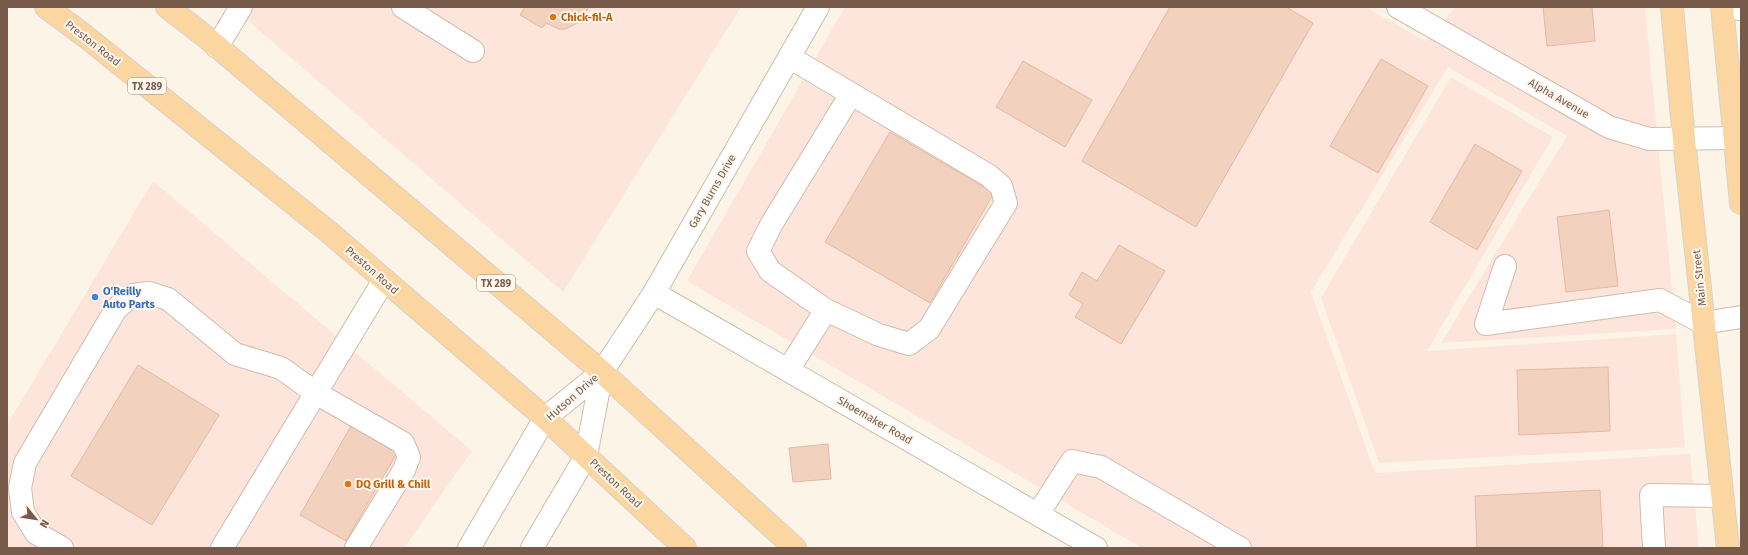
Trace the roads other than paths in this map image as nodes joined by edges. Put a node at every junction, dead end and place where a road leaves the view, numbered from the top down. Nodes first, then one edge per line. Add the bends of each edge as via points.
1 (46, 7) edge
2 (167, 7) edge
3 (241, 7) edge
4 (403, 7) edge
5 (818, 7) edge
6 (1398, 7) edge
7 (1672, 7) edge
8 (1722, 7) edge
9 (1727, 7) edge
10 (1741, 9) edge
11 (427, 14) edge
12 (217, 47) junction
13 (473, 51) dead end
14 (789, 57) junction
15 (851, 94) junction
16 (1738, 138) edge
17 (1684, 140) junction
18 (1741, 204) edge
19 (1506, 266) dead end
20 (384, 280) junction
21 (654, 292) junction
22 (826, 310) junction
23 (1741, 317) edge
24 (1704, 323) junction
25 (788, 370) junction
26 (602, 372) junction
27 (316, 392) junction
28 (545, 418) junction
29 (586, 456) junction
30 (1722, 496) junction
31 (1038, 514) junction
32 (62, 548) edge
33 (222, 548) edge
34 (356, 548) edge
35 (469, 548) edge
36 (532, 548) edge
37 (685, 548) edge
38 (795, 548) edge
39 (1096, 548) edge
40 (1240, 548) edge
41 (1654, 548) edge
42 (1728, 548) edge

1 - 20 main road, Preston Road / TX 289 via 330,233
2 - 12 main road, TX 289
3 - 12 street
4 - 11 street
5 - 14 street, Gary Burns Drive
6 - 17 street, Alpha Avenue via 1609,127 1649,139
7 - 17 main road, Main Street
8 - 16 main road
9 - 10 street
11 - 13 street
12 - 26 main road, TX 289
14 - 15 street
14 - 21 street, Gary Burns Drive
15 - 22 street via 771,225 758,251 770,271
15 - 22 street via 988,175 1001,186 1006,203 929,329 909,344 879,335
16 - 17 street, Alpha Avenue
16 - 18 main road
17 - 24 main road, Main Street
19 - 24 street via 1486,324 1660,300
20 - 27 street
20 - 28 main road, Preston Road / TX 289
21 - 25 street, Shoemaker Road
21 - 26 street, Gary Burns Drive
22 - 25 street
23 - 24 street
24 - 30 main road, Main Street
25 - 31 street, Shoemaker Road
26 - 28 street, Hutson Drive
26 - 29 street, Hutson Drive
26 - 38 main road, TX 289
27 - 32 street via 282,368 235,354 168,299 149,293 132,294 116,309 25,464 20,488 23,512 36,533
27 - 33 street
27 - 34 street via 403,443 409,457 404,470
28 - 29 main road, Preston Road / TX 289
28 - 35 street, Hutson Drive
29 - 36 street, Hutson Drive
29 - 37 main road, Preston Road / TX 289
30 - 41 street via 1651,495
30 - 42 main road, Main Street
31 - 39 street, Shoemaker Road
31 - 40 street via 1072,461 1101,467

